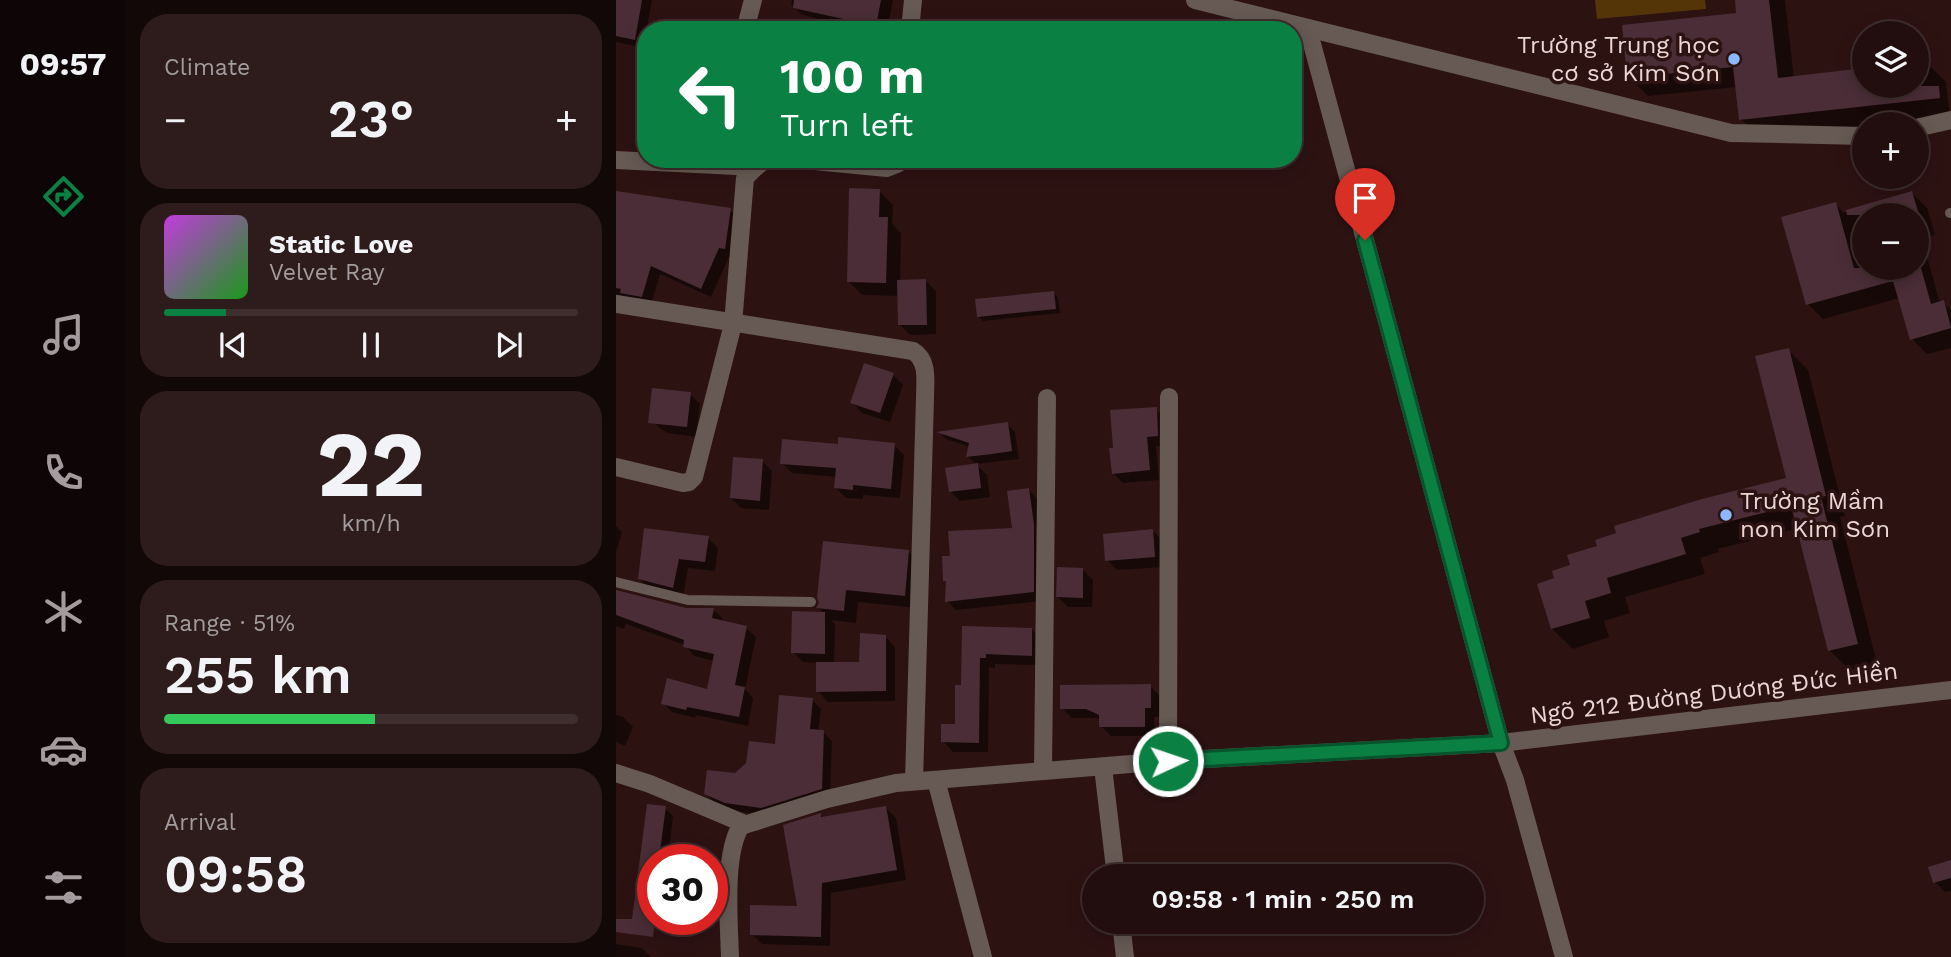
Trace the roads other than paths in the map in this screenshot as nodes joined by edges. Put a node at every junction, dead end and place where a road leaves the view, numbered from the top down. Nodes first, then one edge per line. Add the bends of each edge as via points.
1 (753, 0) edge
2 (913, 0) edge
3 (1195, 0) edge
4 (747, 21) edge
5 (911, 21) edge
6 (1277, 21) edge
7 (1302, 27) edge
8 (1308, 29) junction
9 (1951, 120) edge
10 (1929, 125) edge
11 (1852, 136) edge
12 (616, 160) edge
13 (637, 160) edge
14 (757, 168) edge
15 (616, 304) edge
16 (733, 324) junction
17 (1169, 397) dead end
18 (1047, 398) dead end
19 (616, 467) edge
20 (616, 582) edge
21 (811, 601) dead end
22 (1951, 690) edge
23 (1501, 743) junction
24 (1168, 761) junction
25 (1103, 767) junction
26 (1043, 771) junction
27 (616, 774) edge
28 (936, 780) junction
29 (914, 781) junction
30 (744, 824) junction
31 (1114, 864) edge
32 (1122, 934) edge
33 (730, 957) edge
34 (983, 957) edge
35 (1125, 957) edge
36 (1564, 957) edge

1 - 4 street
2 - 5 street
3 - 6 street
7 - 8 street
8 - 11 street via 1731,133
8 - 23 street
9 - 10 street
12 - 13 street
14 - 16 street via 745,178
15 - 16 street
16 - 19 street via 694,477 683,483
16 - 29 street via 913,351 922,359 925,398
17 - 24 street
18 - 26 street
20 - 21 lane via 688,600
22 - 23 street, Ngõ 212 Đường Dương Đức Hiền
23 - 24 street, Ngõ 212 Đường Dương Đức Hiền
23 - 36 street
24 - 25 street, Ngõ 212 Đường Dương Đức Hiền
25 - 26 street, Ngõ 212 Đường Dương Đức Hiền
25 - 31 street
26 - 28 street, Ngõ 212 Đường Dương Đức Hiền
27 - 30 street
28 - 29 street, Ngõ 212 Đường Dương Đức Hiền
28 - 34 street
29 - 30 street, Ngõ 212 Đường Dương Đức Hiền via 827,799
30 - 33 street via 735,840 728,883
32 - 35 street

